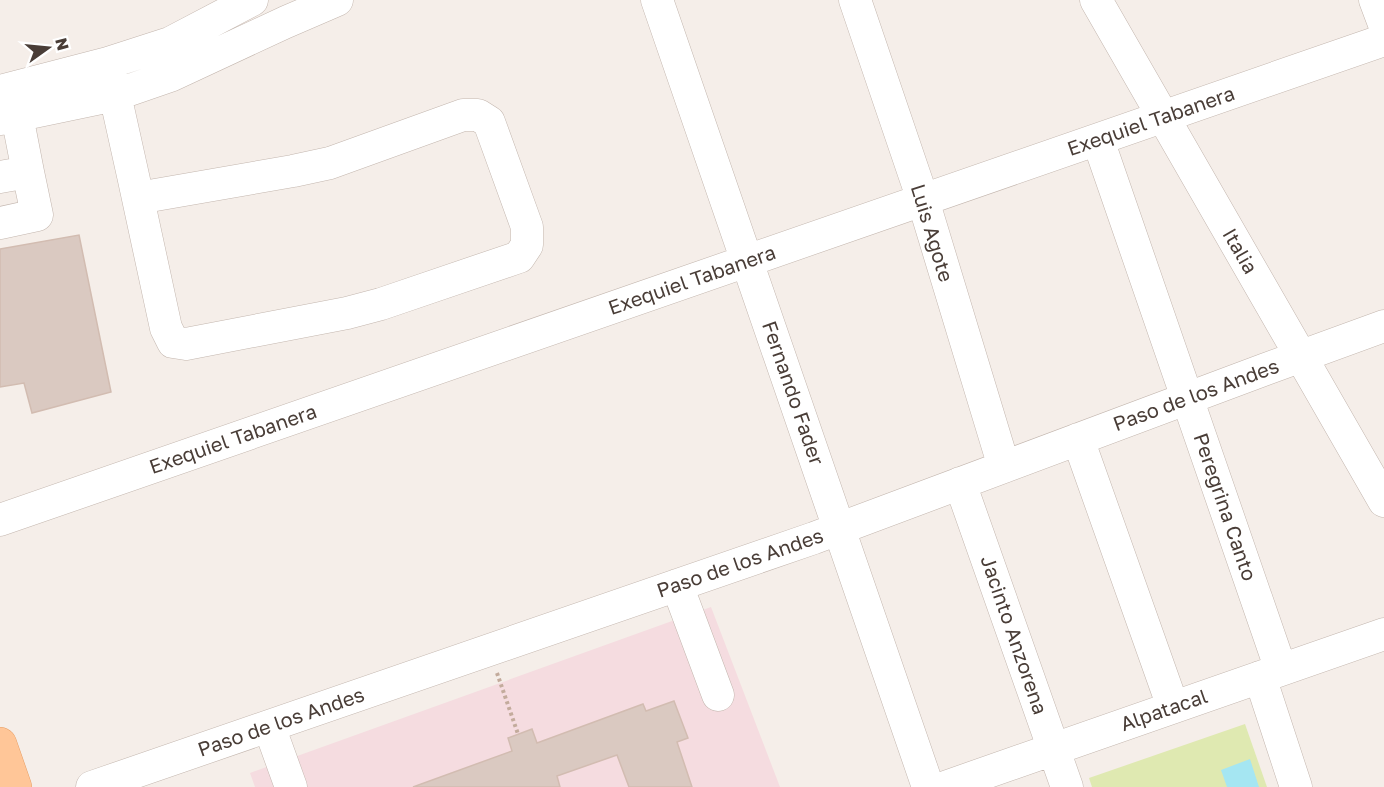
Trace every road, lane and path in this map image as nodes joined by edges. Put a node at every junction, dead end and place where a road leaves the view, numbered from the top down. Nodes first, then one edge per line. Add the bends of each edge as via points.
1 (252, 0) edge
2 (337, 0) edge
3 (657, 0) edge
4 (855, 0) edge
5 (1096, 0) edge
6 (1375, 0) edge
7 (1384, 24) edge
8 (1384, 40) edge
9 (108, 63) junction
10 (115, 95) junction
11 (7, 104) edge
12 (1163, 116) junction
13 (1098, 140) junction
14 (14, 175) edge
15 (138, 198) junction
16 (923, 200) junction
17 (0, 223) edge
18 (747, 260) junction
19 (1384, 326) edge
20 (1300, 357) junction
21 (1187, 398) junction
22 (1078, 439) junction
23 (1004, 467) junction
24 (960, 483) junction
25 (1384, 501) edge
26 (0, 520) edge
27 (840, 528) junction
28 (677, 585) junction
29 (1384, 634) edge
30 (1271, 673) junction
31 (718, 695) dead end
32 (507, 703) dead end
33 (1173, 707) junction
34 (269, 726) junction
35 (518, 734) dead end
36 (0, 744) edge
37 (1054, 749) junction
38 (15, 787) edge
39 (92, 787) edge
40 (291, 787) edge
41 (928, 787) edge
42 (945, 787) edge
43 (1067, 787) edge
44 (1296, 787) edge

1 - 9 street via 170,43
2 - 10 street via 170,76
3 - 18 street, Fernando Fader
4 - 16 street, Luis Agote
5 - 12 street, Italia
6 - 7 street
8 - 12 street, Exequiel Tabanera
9 - 10 street
9 - 11 street
10 - 11 street
10 - 15 street
11 - 14 street
12 - 13 street, Exequiel Tabanera
12 - 20 street, Italia
13 - 16 street, Exequiel Tabanera
13 - 21 street, Peregrina Canto
14 - 17 street via 37,215
15 - 15 street via 166,328 173,342 186,344 381,304 519,257 527,245 527,227 489,122 478,115 462,115 330,163
16 - 18 street, Exequiel Tabanera
16 - 23 street, Luis Agote
18 - 26 street, Exequiel Tabanera
18 - 27 street, Fernando Fader
19 - 20 street, Paso de los Andes
20 - 21 street, Paso de los Andes
20 - 25 street, Italia
21 - 22 street, Paso de los Andes
21 - 30 street, Peregrina Canto
22 - 23 street, Paso de los Andes
22 - 33 street
23 - 24 street, Paso de los Andes
24 - 27 street, Paso de los Andes
24 - 37 street, Jacinto Anzorena
27 - 28 street, Paso de los Andes
27 - 41 street, Fernando Fader
28 - 31 street
28 - 34 street, Paso de los Andes
29 - 30 street, Alpatacal
30 - 33 street, Alpatacal
30 - 44 street, Peregrina Canto
32 - 35 path
33 - 37 street, Alpatacal
34 - 39 street, Paso de los Andes
34 - 40 street
36 - 38 main road
37 - 42 street, Alpatacal
37 - 43 street, Jacinto Anzorena

